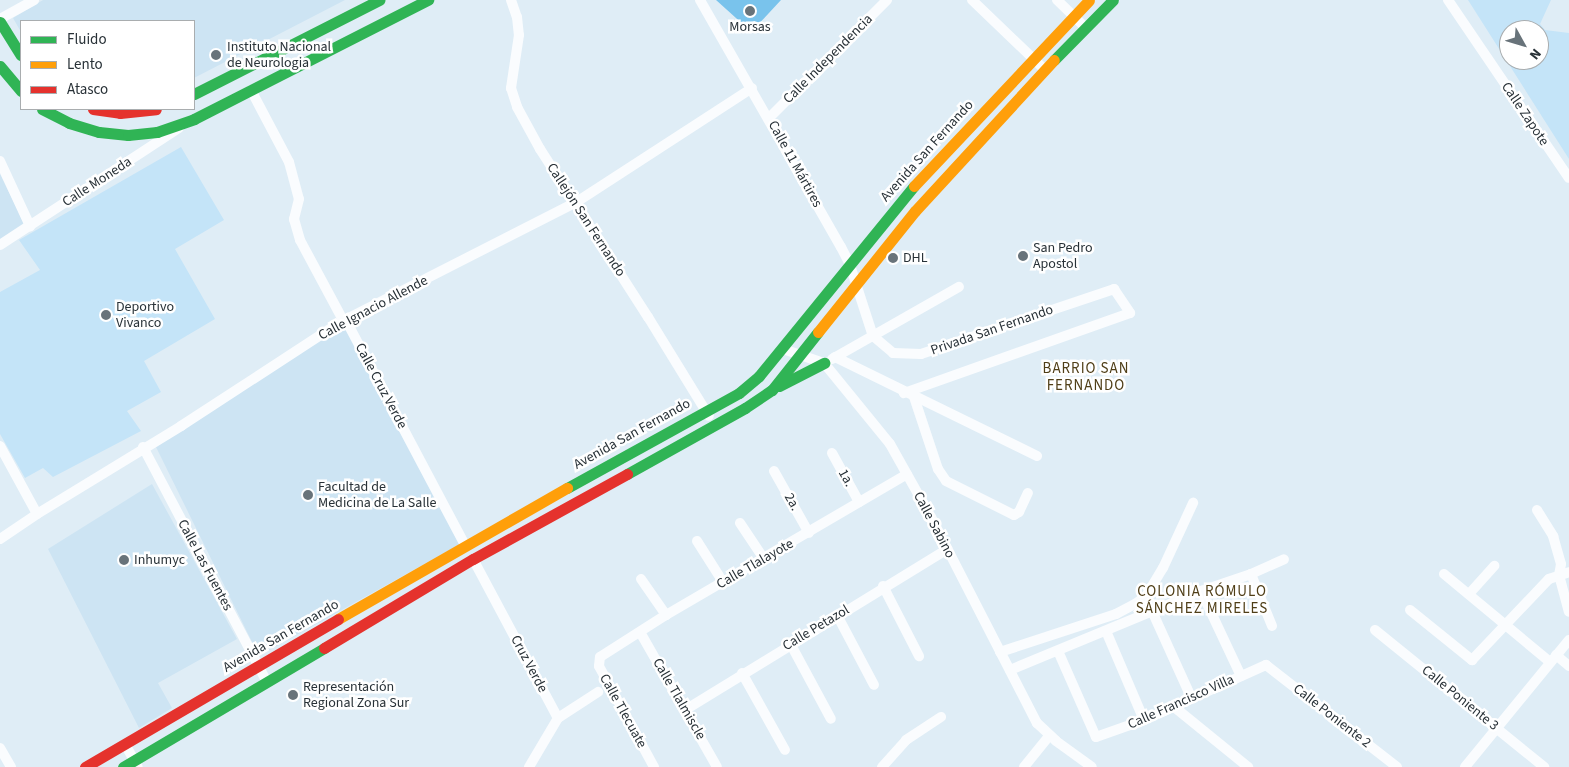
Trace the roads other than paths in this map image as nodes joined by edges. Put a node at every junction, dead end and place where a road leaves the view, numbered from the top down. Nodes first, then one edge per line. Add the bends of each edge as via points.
1 (34, 0) edge
2 (379, 0) edge
3 (428, 0) edge
4 (511, 0) edge
5 (700, 0) edge
6 (887, 0) edge
7 (972, 0) edge
8 (1057, 0) edge
9 (1089, 0) edge
10 (1113, 0) edge
11 (1448, 0) edge
12 (1074, 16) junction
13 (0, 20) edge
14 (1086, 28) junction
15 (20, 53) edge
16 (1033, 58) junction
17 (0, 66) edge
18 (1045, 70) junction
19 (752, 88) junction
20 (20, 90) edge
21 (251, 90) junction
22 (195, 93) edge
23 (44, 110) edge
24 (100, 110) edge
25 (147, 110) edge
26 (769, 118) junction
27 (194, 119) junction
28 (0, 161) edge
29 (1569, 178) edge
30 (575, 203) junction
31 (30, 226) junction
32 (0, 245) edge
33 (850, 265) junction
34 (855, 286) junction
35 (960, 287) dead end
36 (344, 322) junction
37 (873, 336) junction
38 (783, 349) junction
39 (801, 355) junction
40 (829, 360) junction
41 (772, 390) junction
42 (904, 392) junction
43 (914, 397) junction
44 (706, 411) junction
45 (715, 425) junction
46 (0, 446) edge
47 (143, 447) junction
48 (832, 453) dead end
49 (1036, 456) dead end
50 (774, 470) dead end
51 (907, 474) junction
52 (1028, 493) dead end
53 (859, 502) junction
54 (1192, 503) dead end
55 (1537, 510) dead end
56 (37, 514) junction
57 (740, 523) dead end
58 (809, 533) junction
59 (0, 539) edge
60 (697, 541) dead end
61 (465, 545) junction
62 (948, 549) junction
63 (474, 559) junction
64 (764, 559) junction
65 (1284, 559) dead end
66 (1494, 566) dead end
67 (1251, 574) junction
68 (1444, 574) dead end
69 (1564, 574) edge
70 (641, 579) dead end
71 (723, 582) junction
72 (883, 586) junction
73 (1201, 591) junction
74 (1469, 594) junction
75 (1410, 610) dead end
76 (1152, 611) junction
77 (1569, 612) edge
78 (666, 615) junction
79 (837, 615) junction
80 (1506, 625) junction
81 (1272, 626) dead end
82 (1375, 630) dead end
83 (1106, 631) junction
84 (640, 632) junction
85 (1569, 640) edge
86 (790, 644) junction
87 (1058, 651) junction
88 (1000, 652) junction
89 (603, 654) joint
90 (919, 656) dead end
91 (1553, 659) junction
92 (1266, 665) joint
93 (258, 666) junction
94 (1569, 666) edge
95 (1010, 670) junction
96 (742, 673) junction
97 (1241, 676) junction
98 (267, 682) junction
99 (874, 685) dead end
100 (598, 692) dead end
101 (1191, 697) junction
102 (1173, 706) junction
103 (685, 710) junction
104 (940, 717) dead end
105 (558, 718) junction
106 (831, 719) dead end
107 (1144, 720) junction
108 (1496, 728) junction
109 (1049, 736) junction
110 (125, 744) junction
111 (0, 748) edge
112 (785, 750) dead end
113 (136, 764) edge
114 (887, 765) edge
115 (11, 767) edge
116 (85, 767) edge
117 (123, 767) edge
118 (529, 767) edge
119 (654, 767) edge
120 (717, 767) edge
121 (1024, 767) edge
122 (1092, 767) edge
123 (1248, 767) edge
124 (1397, 767) edge
125 (1465, 767) edge
126 (1544, 767) edge

1 - 13 street
2 - 22 main road
3 - 21 main road
4 - 30 street, Callejón San Fernando via 519,35 511,88 517,107 540,149
5 - 19 street, Calle 11 Mártires
6 - 26 street, Calle Independencia
7 - 16 street
8 - 12 street
9 - 12 main road, Avenida San Fernando
10 - 14 main road
11 - 29 street, Calle Zapote
12 - 14 street
12 - 16 main road, Avenida San Fernando
13 - 15 main road
14 - 18 main road
16 - 18 street
16 - 33 main road, Avenida San Fernando via 900,201
17 - 20 main road
18 - 34 main road via 915,211
19 - 26 street, Calle 11 Mártires
19 - 30 street, Calle Ignacio Allende
21 - 27 main road
21 - 36 street, Calle Cruz Verde via 289,162 299,199 294,219 300,240
23 - 27 main road via 84,129 114,134 157,132
24 - 25 main road via 120,113
26 - 33 street, Calle 11 Mártires
27 - 31 street, Calle Moneda
28 - 31 street
30 - 36 street, Calle Ignacio Allende
30 - 44 street, Callejón San Fernando
31 - 32 street, Calle Moneda
33 - 34 street, Calle 11 Mártires
33 - 38 main road, Avenida San Fernando
34 - 37 street, Calle 11 Mártires
34 - 39 main road
35 - 37 street
36 - 47 street, Calle Ignacio Allende
36 - 61 street, Calle Cruz Verde
37 - 40 street
37 - 42 street, Privada San Fernando via 893,353 921,354 1114,289 1130,313
38 - 39 street
38 - 44 main road, Avenida San Fernando via 739,393
39 - 40 street
39 - 41 main road
40 - 41 main road
40 - 42 street
40 - 51 street, Calle Sabino via 890,444
41 - 45 main road
42 - 43 street
43 - 49 street
43 - 52 street via 938,469 946,481 1014,515
44 - 45 street, Callejón San Fernando
44 - 61 main road, Avenida San Fernando
45 - 63 main road
46 - 56 street
47 - 56 street, Calle Ignacio Allende
47 - 93 street, Calle Las Fuentes
48 - 53 street, 1a.
50 - 58 street, 2a.
51 - 53 street, Calle Tlalayote
51 - 62 street, Calle Sabino
53 - 58 street, Calle Tlalayote
54 - 88 street via 1163,568 1146,596 1116,614
55 - 69 street via 1553,536
56 - 59 street, Calle Ignacio Allende
57 - 64 street
58 - 64 street, Calle Tlalayote
60 - 71 street
61 - 93 main road, Avenida San Fernando
62 - 72 street, Calle Petazol
62 - 88 street, Calle Sabino
63 - 98 main road
63 - 105 street, Cruz Verde
64 - 71 street, Calle Tlalayote
65 - 67 street
66 - 74 street
67 - 73 street
67 - 81 street
68 - 74 street
69 - 77 street
69 - 80 street via 1548,579
70 - 78 street
71 - 78 street, Calle Tlalayote
72 - 79 street, Calle Petazol
72 - 90 street
73 - 76 street
73 - 97 street
74 - 80 street
75 - 80 street via 1472,660
76 - 83 street
76 - 101 street
78 - 84 street, Calle Tlalayote
79 - 86 street, Calle Petazol
79 - 99 street
80 - 91 street
82 - 108 street, Calle Poniente 3
83 - 87 street
83 - 107 street
84 - 89 street, Calle Tlalayote
84 - 103 street, Calle Tlalmiscle
85 - 91 street
86 - 96 street, Calle Petazol
86 - 106 street
87 - 95 street
87 - 107 street, Calle Francisco Villa via 1096,737
88 - 95 street, Calle Sabino
89 - 119 street, Calle Tlecuate via 599,666
91 - 94 street
91 - 108 street
92 - 97 street, Calle Francisco Villa
92 - 124 street, Calle Poniente 2
93 - 98 street, Calle Las Fuentes
93 - 110 main road, Avenida San Fernando
95 - 109 street, Calle Sabino via 1037,723
96 - 103 street, Calle Petazol
96 - 112 street
97 - 101 street, Calle Francisco Villa
98 - 113 main road
100 - 105 street
101 - 102 street, Calle Francisco Villa
102 - 107 street, Calle Francisco Villa
102 - 123 street
103 - 120 street, Calle Tlalmiscle
104 - 114 street via 906,740
105 - 118 street
108 - 125 street
108 - 126 street, Calle Poniente 3
109 - 121 street
109 - 122 street, Calle Sabino
110 - 113 street
110 - 116 main road, Avenida San Fernando
111 - 115 street
113 - 117 main road

